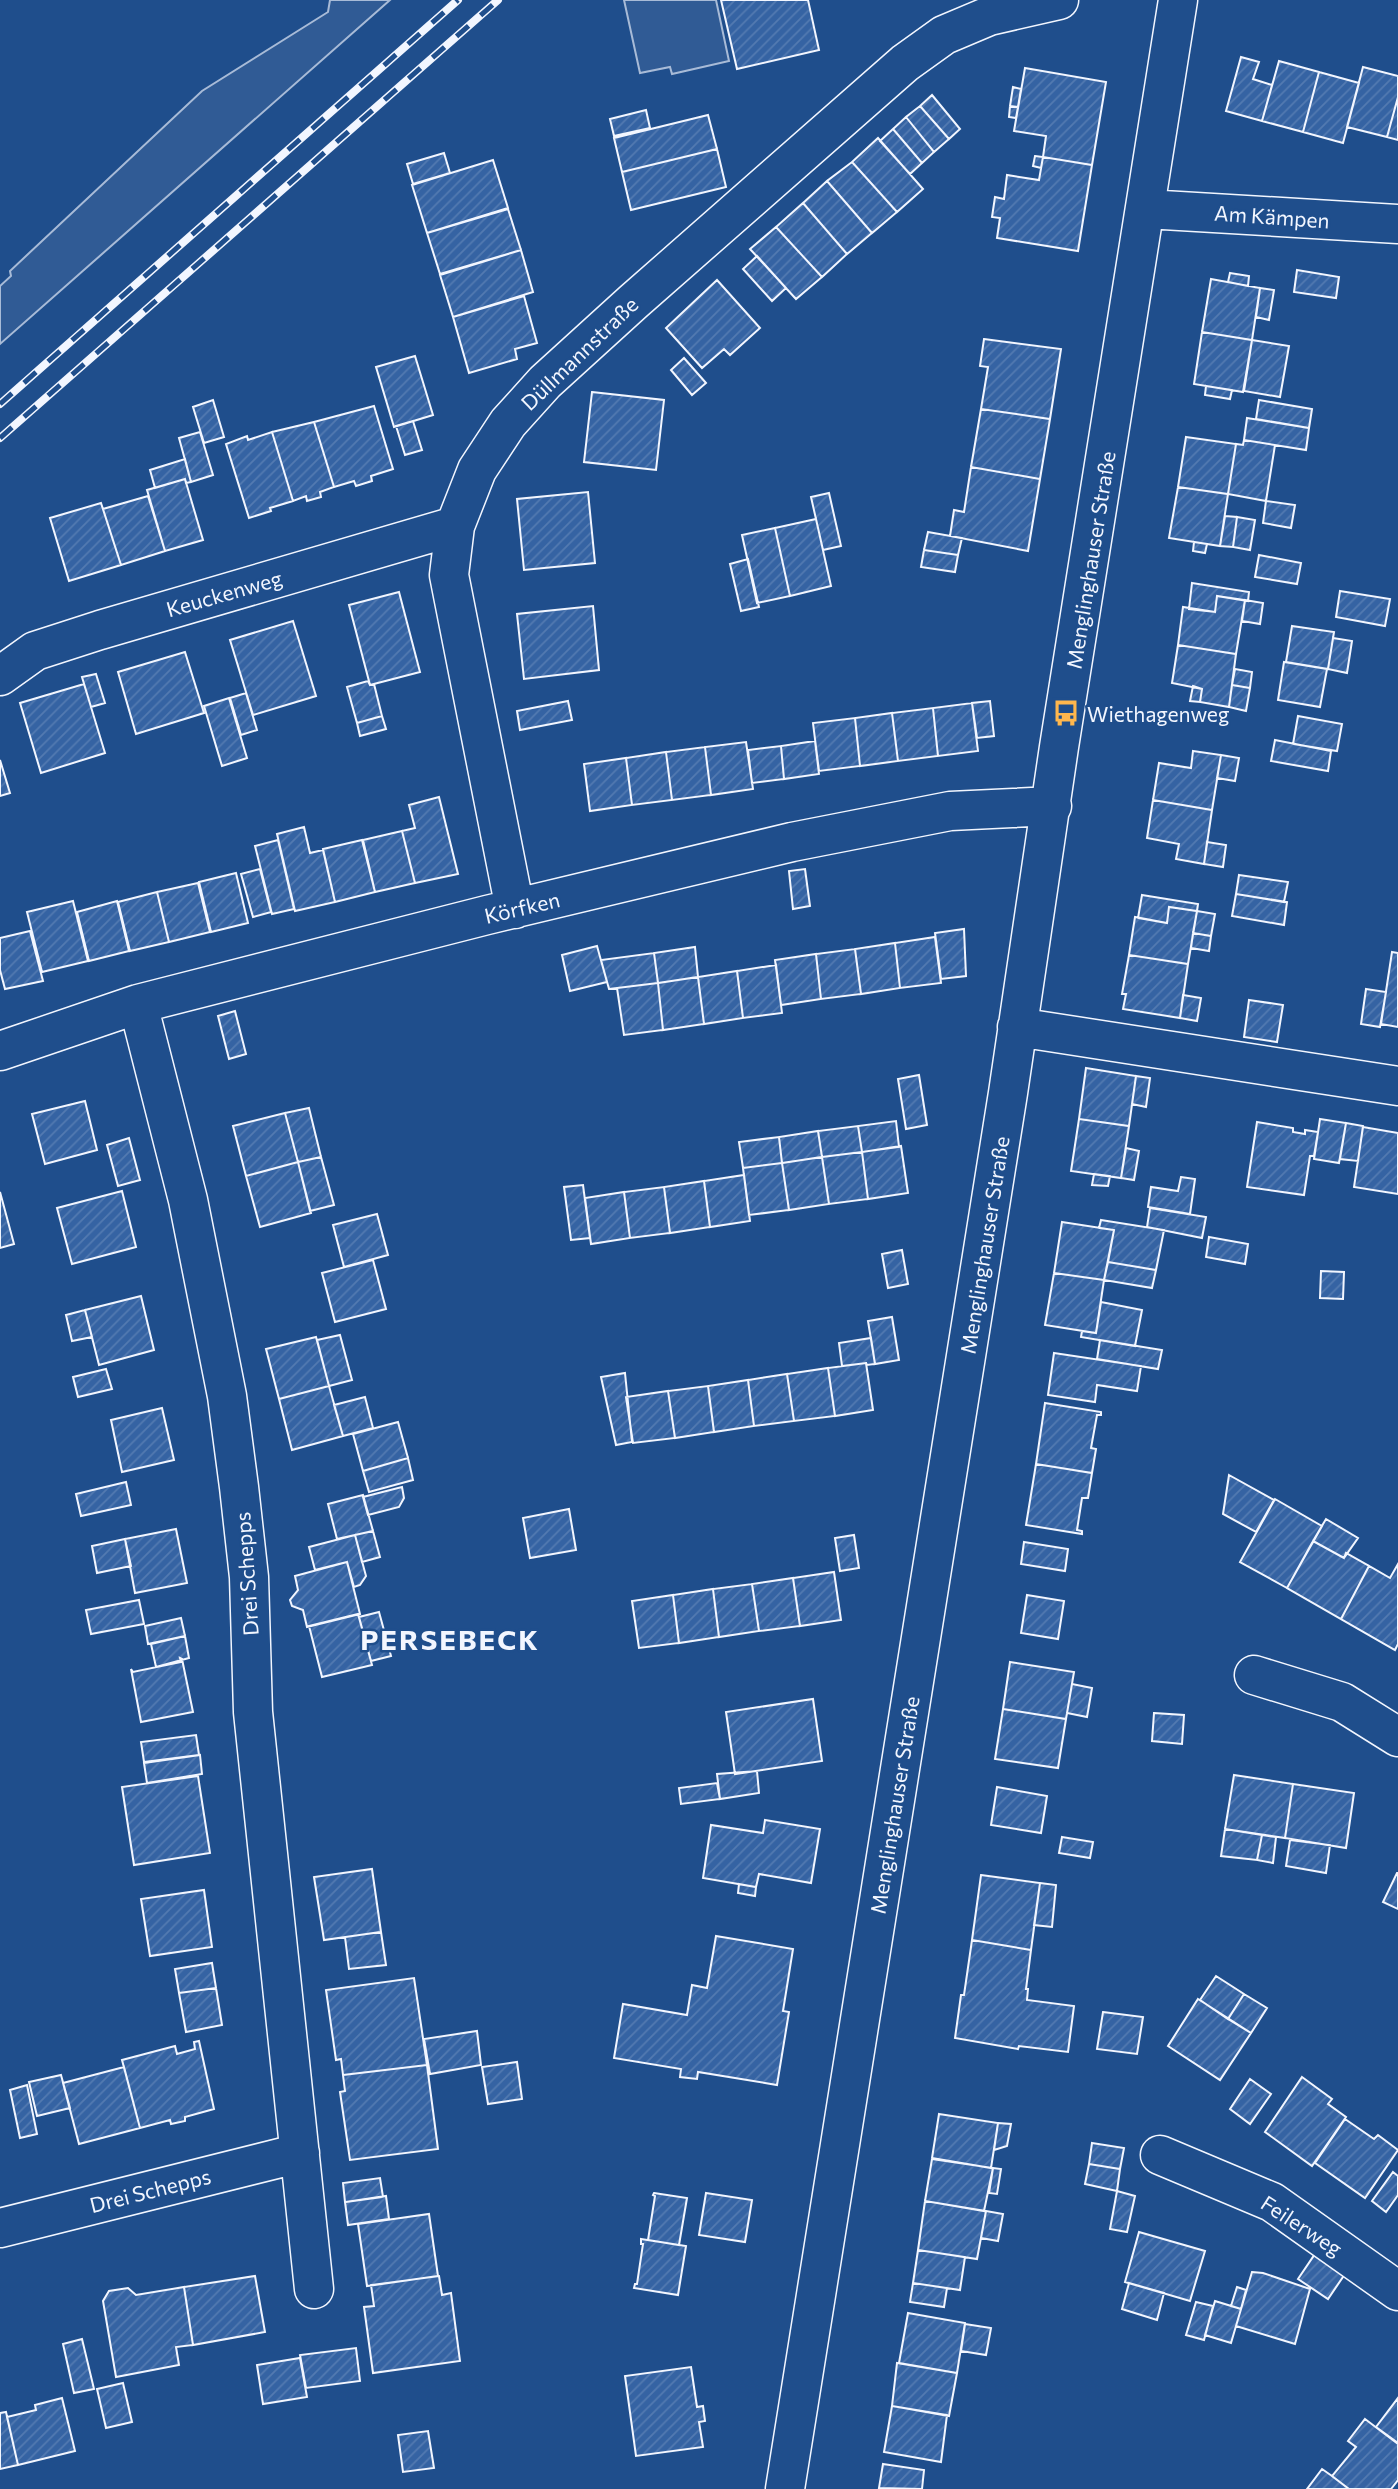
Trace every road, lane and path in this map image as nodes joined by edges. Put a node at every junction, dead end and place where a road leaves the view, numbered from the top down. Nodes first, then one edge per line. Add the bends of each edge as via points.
1 (1059, 0) edge
2 (1178, 0) edge
3 (1146, 209) junction
4 (1398, 224) edge
5 (455, 526) junction
6 (0, 676) edge
7 (1052, 806) junction
8 (515, 909) junction
9 (138, 1004) junction
10 (1017, 1027) junction
11 (0, 1051) edge
12 (1398, 1086) edge
13 (1254, 1675) dead end
14 (1398, 1737) edge
15 (300, 2153) junction
16 (1160, 2155) dead end
17 (0, 2228) edge
18 (314, 2289) dead end
19 (1398, 2291) edge
20 (785, 2489) edge

1 - 5 street, Düllmannstraße via 989,16 944,35 884,82 545,382 508,423 483,461
2 - 3 street, Menglinghauser Straße
3 - 4 street, Am Kämpen
3 - 7 street, Menglinghauser Straße
5 - 6 street, Keuckenweg via 35,651
5 - 8 street, Düllmannstraße via 449,575
7 - 8 street, Körfken via 950,811 871,825
7 - 10 street, Menglinghauser Straße
8 - 9 street, Körfken
9 - 11 street, Körfken
9 - 15 street, Drei Schepps via 188,1200 227,1396 240,1488 249,1577 253,1713
10 - 12 street
10 - 20 street, Menglinghauser Straße
13 - 14 street via 1342,1702
15 - 17 street, Drei Schepps
15 - 18 street, Drei Schepps
16 - 19 street, Feilerweg via 1272,2202

